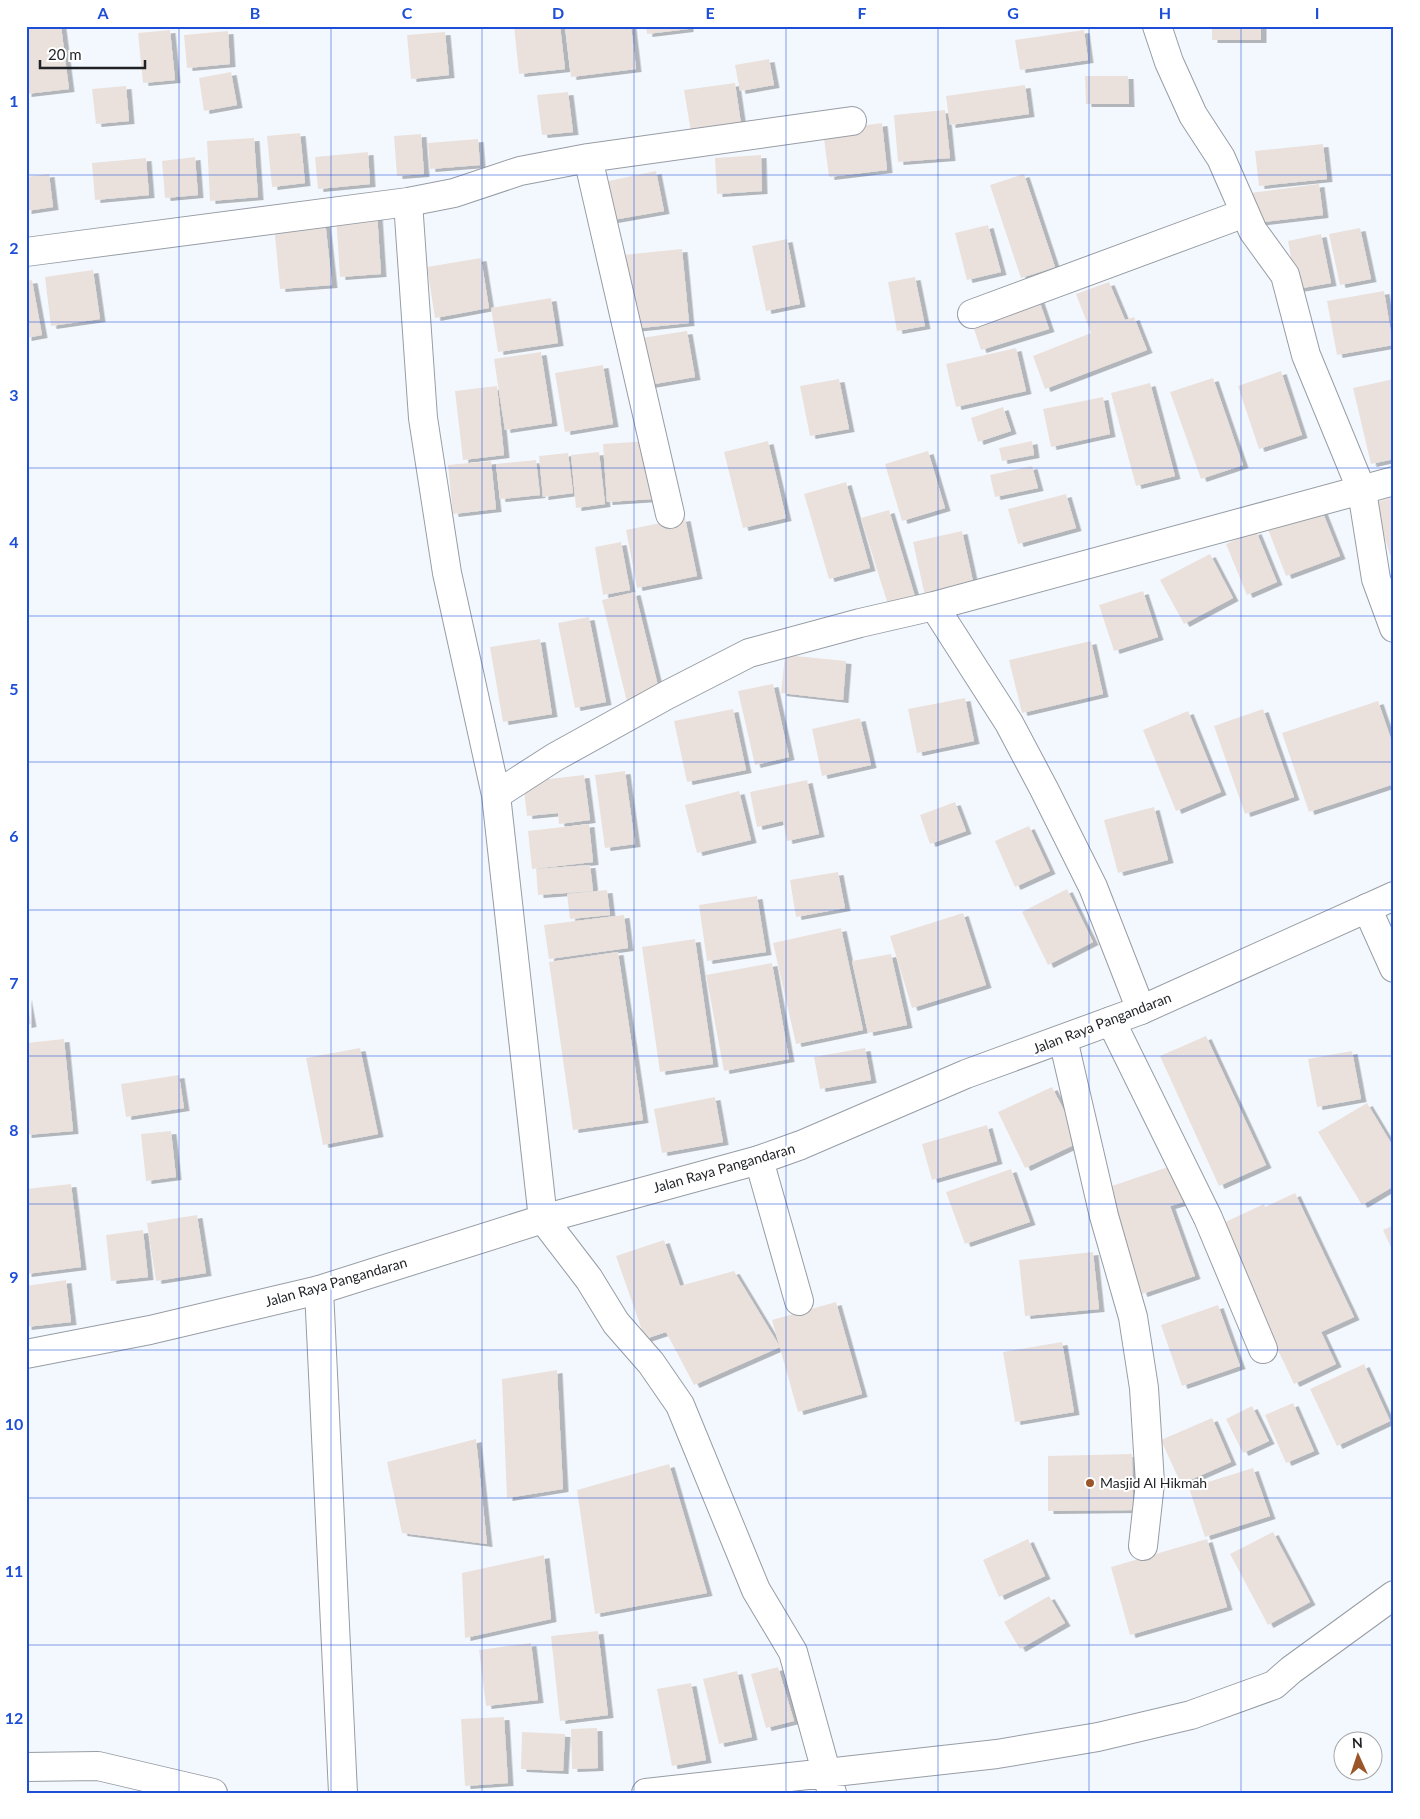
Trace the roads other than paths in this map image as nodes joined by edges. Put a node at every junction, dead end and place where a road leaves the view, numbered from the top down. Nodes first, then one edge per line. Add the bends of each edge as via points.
1 (1157, 26) edge
2 (852, 121) dead end
3 (588, 158) junction
4 (408, 202) junction
5 (1245, 213) junction
6 (26, 252) edge
7 (972, 314) dead end
8 (1394, 481) edge
9 (1362, 491) junction
10 (670, 514) dead end
11 (934, 606) junction
12 (1394, 628) edge
13 (496, 795) junction
14 (1394, 896) edge
15 (1367, 908) junction
16 (1394, 968) edge
17 (1141, 1010) junction
18 (1111, 1021) junction
19 (1062, 1039) junction
20 (759, 1160) junction
21 (543, 1219) junction
22 (319, 1290) junction
23 (799, 1302) dead end
24 (1263, 1349) dead end
25 (26, 1354) edge
26 (1143, 1546) dead end
27 (1394, 1595) edge
28 (26, 1767) edge
29 (829, 1783) edge
30 (213, 1793) edge
31 (343, 1793) edge
32 (646, 1793) edge

1 - 5 main road via 1193,115 1221,158
2 - 3 main road
3 - 4 main road via 520,171 454,193
3 - 10 main road
4 - 6 main road
4 - 13 main road via 423,418 447,573
5 - 7 main road
5 - 9 main road via 1253,231 1285,275 1306,355
8 - 9 main road
9 - 11 main road
9 - 12 main road via 1376,579
11 - 13 main road via 750,654 667,695
11 - 17 main road via 1009,723 1044,789 1093,887
13 - 21 main road
14 - 15 main road, Jalan Raya Pangandaran
15 - 16 main road
15 - 17 main road, Jalan Raya Pangandaran
17 - 18 main road, Jalan Raya Pangandaran
18 - 19 main road, Jalan Raya Pangandaran
18 - 24 main road via 1208,1218
19 - 20 main road, Jalan Raya Pangandaran via 966,1074
19 - 26 main road via 1104,1216 1133,1317 1144,1388 1150,1483
20 - 21 main road, Jalan Raya Pangandaran
20 - 23 main road
21 - 22 main road, Jalan Raya Pangandaran
21 - 29 main road via 589,1279 616,1323 651,1363 680,1405 756,1590 792,1652
22 - 25 main road, Jalan Raya Pangandaran via 150,1330
22 - 31 main road
27 - 29 main road via 1274,1686 1192,1715 1098,1737
28 - 30 main road via 98,1766
29 - 32 main road

